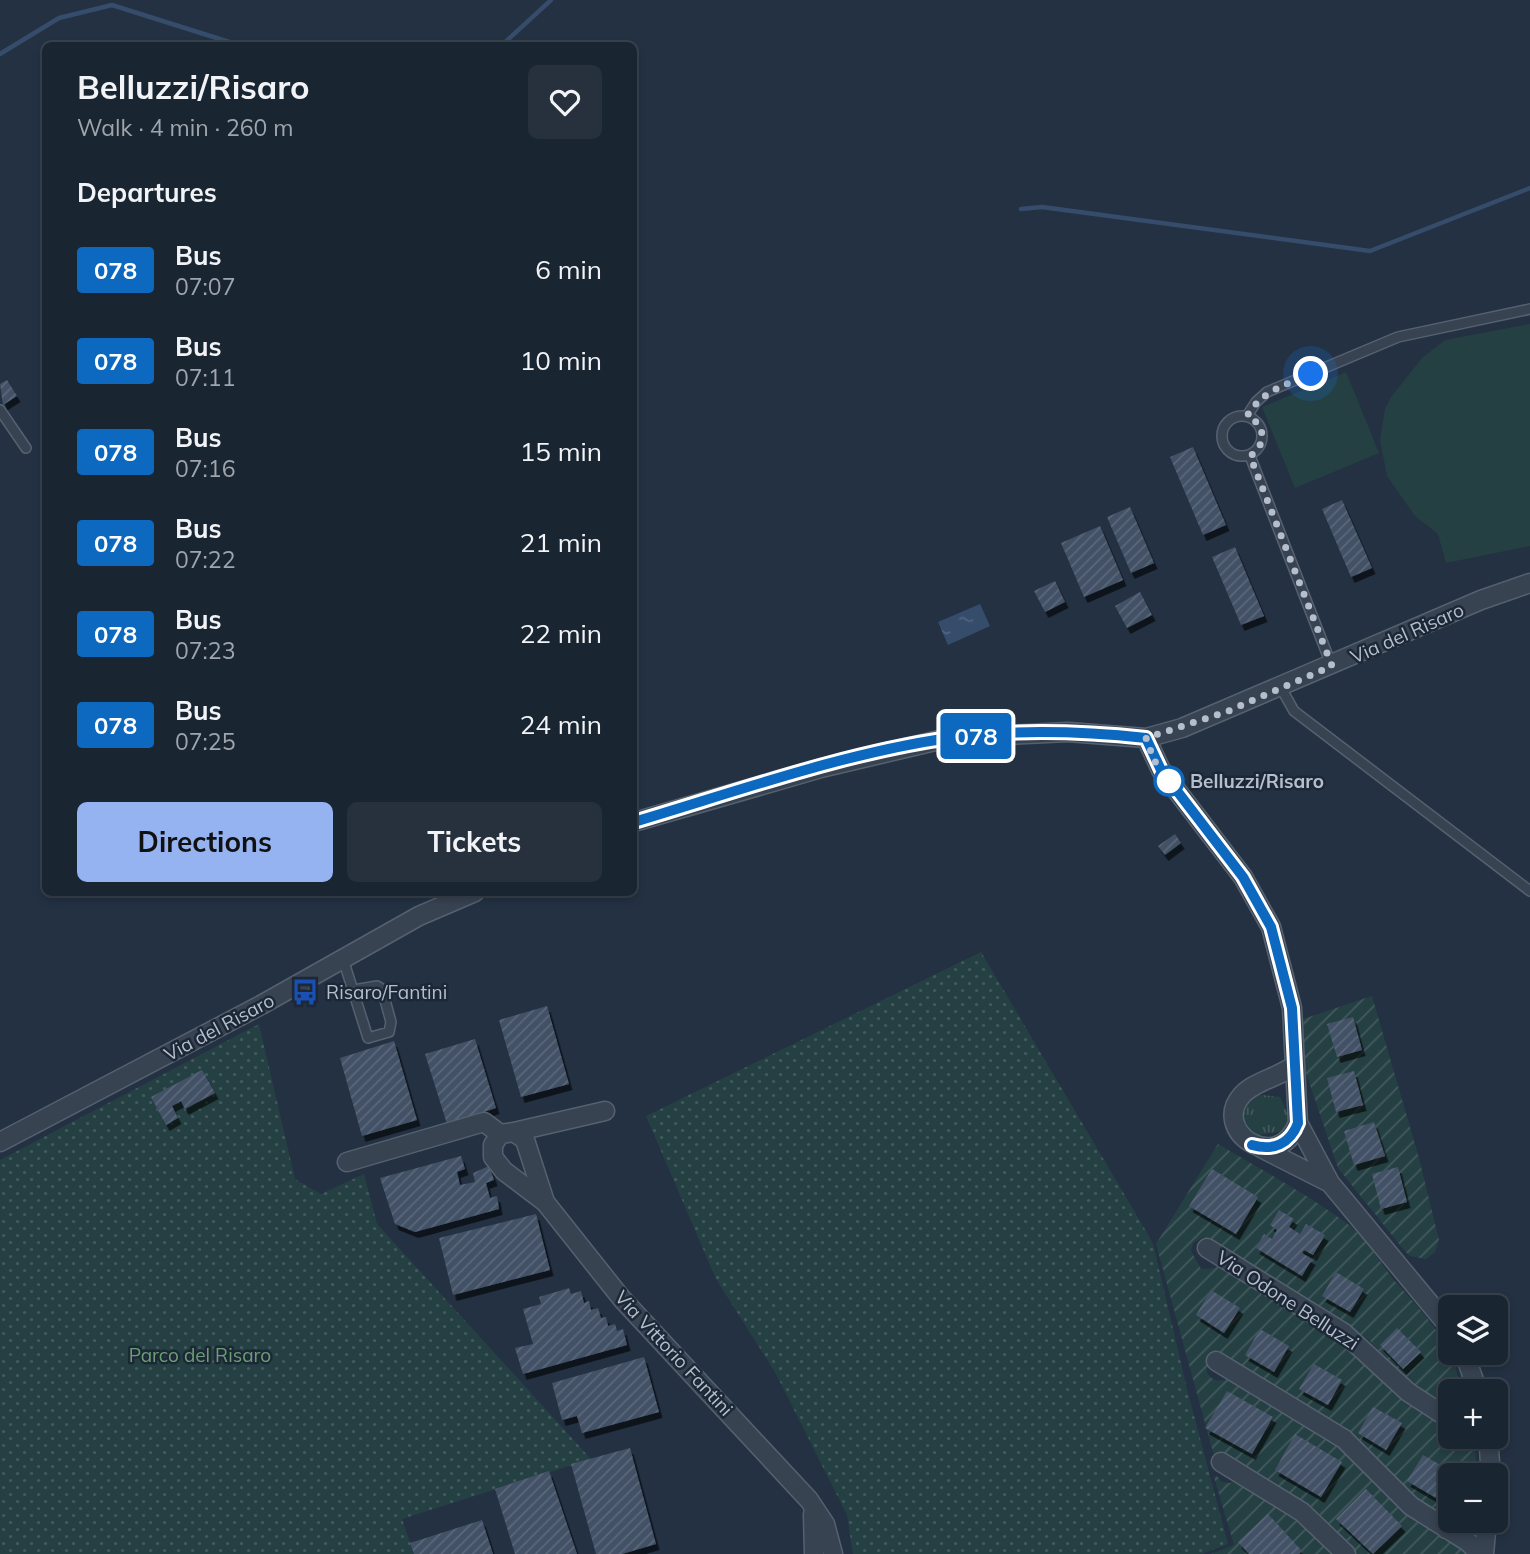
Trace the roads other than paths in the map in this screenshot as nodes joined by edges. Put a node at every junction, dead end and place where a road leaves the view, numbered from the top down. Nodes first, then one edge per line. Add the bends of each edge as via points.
1 (1530, 309) edge
2 (0, 410) edge
3 (1247, 416) junction
4 (26, 449) dead end
5 (1250, 456) junction
6 (1530, 583) edge
7 (1332, 666) junction
8 (1282, 688) junction
9 (1146, 738) junction
10 (637, 821) edge
11 (1530, 891) edge
12 (466, 896) edge
13 (343, 959) junction
14 (354, 990) junction
15 (1295, 1065) junction
16 (1261, 1084) junction
17 (605, 1111) dead end
18 (1298, 1115) junction
19 (507, 1133) junction
20 (0, 1142) edge
21 (1261, 1148) junction
22 (347, 1162) dead end
23 (1330, 1182) junction
24 (545, 1202) junction
25 (1208, 1248) dead end
26 (1438, 1313) edge
27 (1216, 1361) dead end
28 (1431, 1407) junction
29 (1438, 1407) edge
30 (1438, 1412) edge
31 (1221, 1462) dead end
32 (809, 1500) junction
33 (1438, 1524) edge
34 (1452, 1533) edge
35 (1486, 1533) edge
36 (814, 1554) edge
37 (833, 1554) edge
38 (1346, 1554) edge
39 (1482, 1554) edge

1 - 3 lane via 1398,337 1267,392
2 - 4 lane
3 - 5 lane via 1258,423 1263,435
3 - 5 lane via 1227,422 1222,436 1234,456
5 - 7 lane
6 - 7 street, Via del Risaro
7 - 8 street, Via del Risaro
8 - 9 street, Via del Risaro
8 - 11 lane via 1294,712
9 - 10 street, Via del Risaro via 1068,732 948,738 821,768
9 - 15 street via 1161,770 1243,877 1271,927 1290,993
12 - 13 street, Via del Risaro via 419,916
13 - 14 lane
13 - 20 street, Via del Risaro
14 - 14 lane via 368,1038 388,1032 391,1022 382,989
15 - 16 street
15 - 18 street
16 - 18 street via 1279,1086 1294,1098
16 - 21 street via 1243,1093 1234,1111 1244,1139
17 - 19 street
18 - 21 street via 1288,1139
18 - 23 street
19 - 22 street via 484,1122
19 - 24 street, Via Vittorio Fantini via 525,1140
19 - 24 street, Via Vittorio Fantini via 493,1145 493,1157
21 - 23 street
23 - 26 street
24 - 32 street, Via Vittorio Fantini via 622,1298
25 - 28 street, Via Odone Belluzzi via 1344,1333
27 - 33 street via 1344,1439 1411,1506
28 - 29 street
28 - 30 street, Via Odone Belluzzi
31 - 38 street via 1302,1511
32 - 36 street via 816,1531
32 - 37 street, Via Vittorio Fantini via 825,1524
34 - 39 street
35 - 39 street

